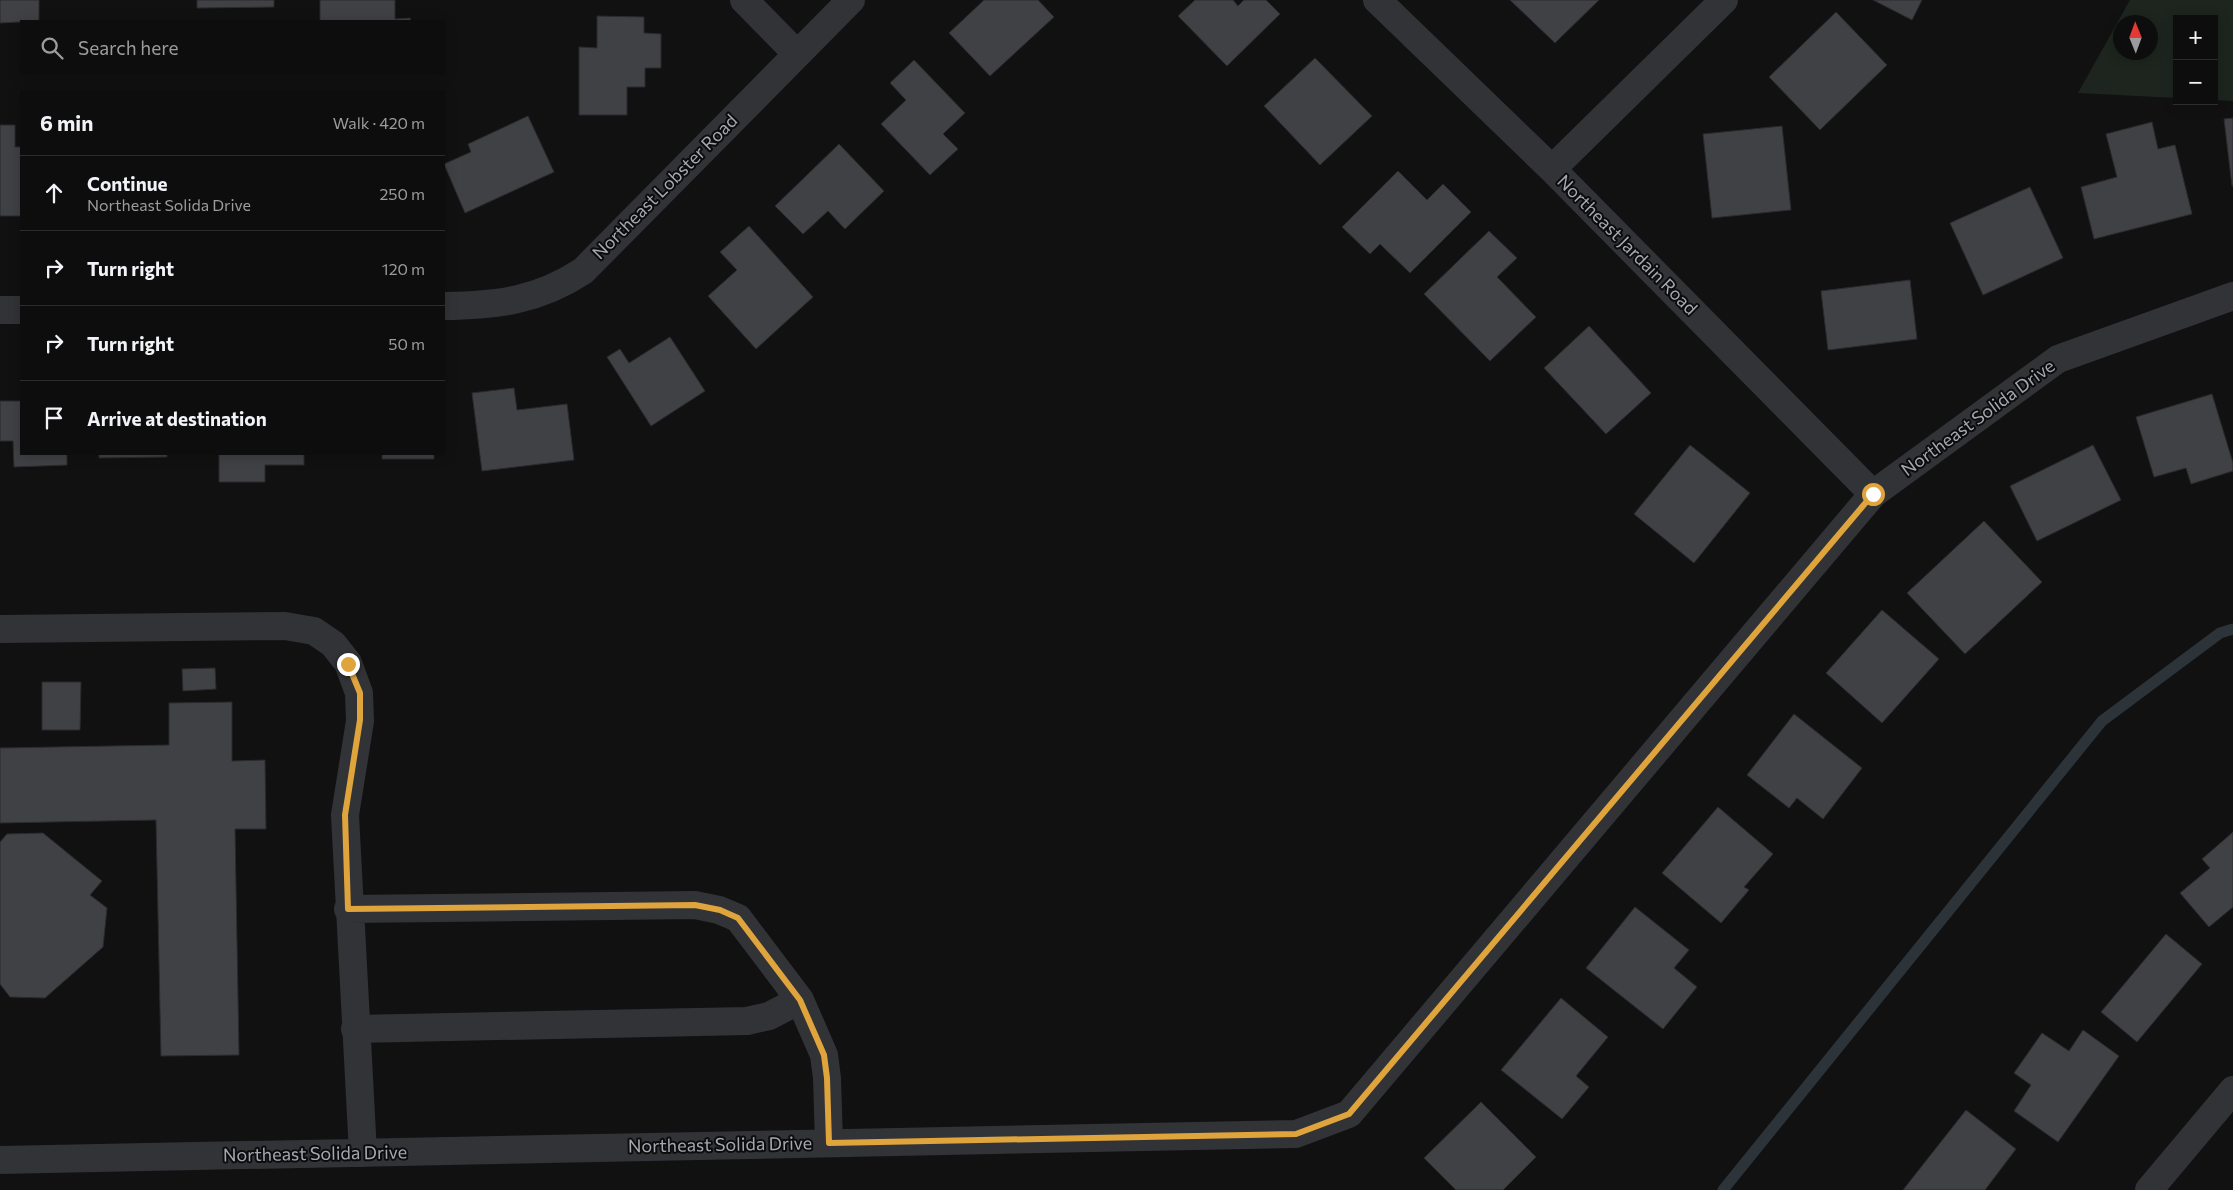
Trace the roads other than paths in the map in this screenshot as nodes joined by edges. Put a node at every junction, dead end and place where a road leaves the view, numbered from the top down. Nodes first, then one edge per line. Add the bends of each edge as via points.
1 (744, 0) edge
2 (851, 0) edge
3 (1377, 0) edge
4 (1724, 0) edge
5 (797, 54) junction
6 (1552, 169) junction
7 (2233, 296) edge
8 (445, 306) edge
9 (0, 310) edge
10 (20, 310) edge
11 (1873, 494) junction
12 (0, 628) edge
13 (348, 909) junction
14 (800, 1000) junction
15 (355, 1029) junction
16 (2233, 1090) edge
17 (829, 1143) junction
18 (363, 1153) junction
19 (0, 1160) edge
20 (2149, 1190) edge

1 - 5 street
2 - 5 street, Northeast Lobster Road
3 - 6 street, Northeast Jardain Road
4 - 6 street
5 - 8 street, Northeast Lobster Road via 583,271 537,296 511,303
6 - 11 street, Northeast Jardain Road
7 - 11 street, Northeast Solida Drive via 2058,360
9 - 10 street
11 - 17 street, Northeast Solida Drive via 1349,1114 1296,1134
12 - 13 street via 285,626 314,631 333,644 348,664 360,693 360,720 345,815
13 - 14 street via 695,905 720,910 738,918
13 - 15 street
14 - 15 street via 769,1016 747,1021
14 - 17 street via 824,1055
15 - 18 street
16 - 20 street
17 - 18 street, Northeast Solida Drive
18 - 19 street, Northeast Solida Drive

